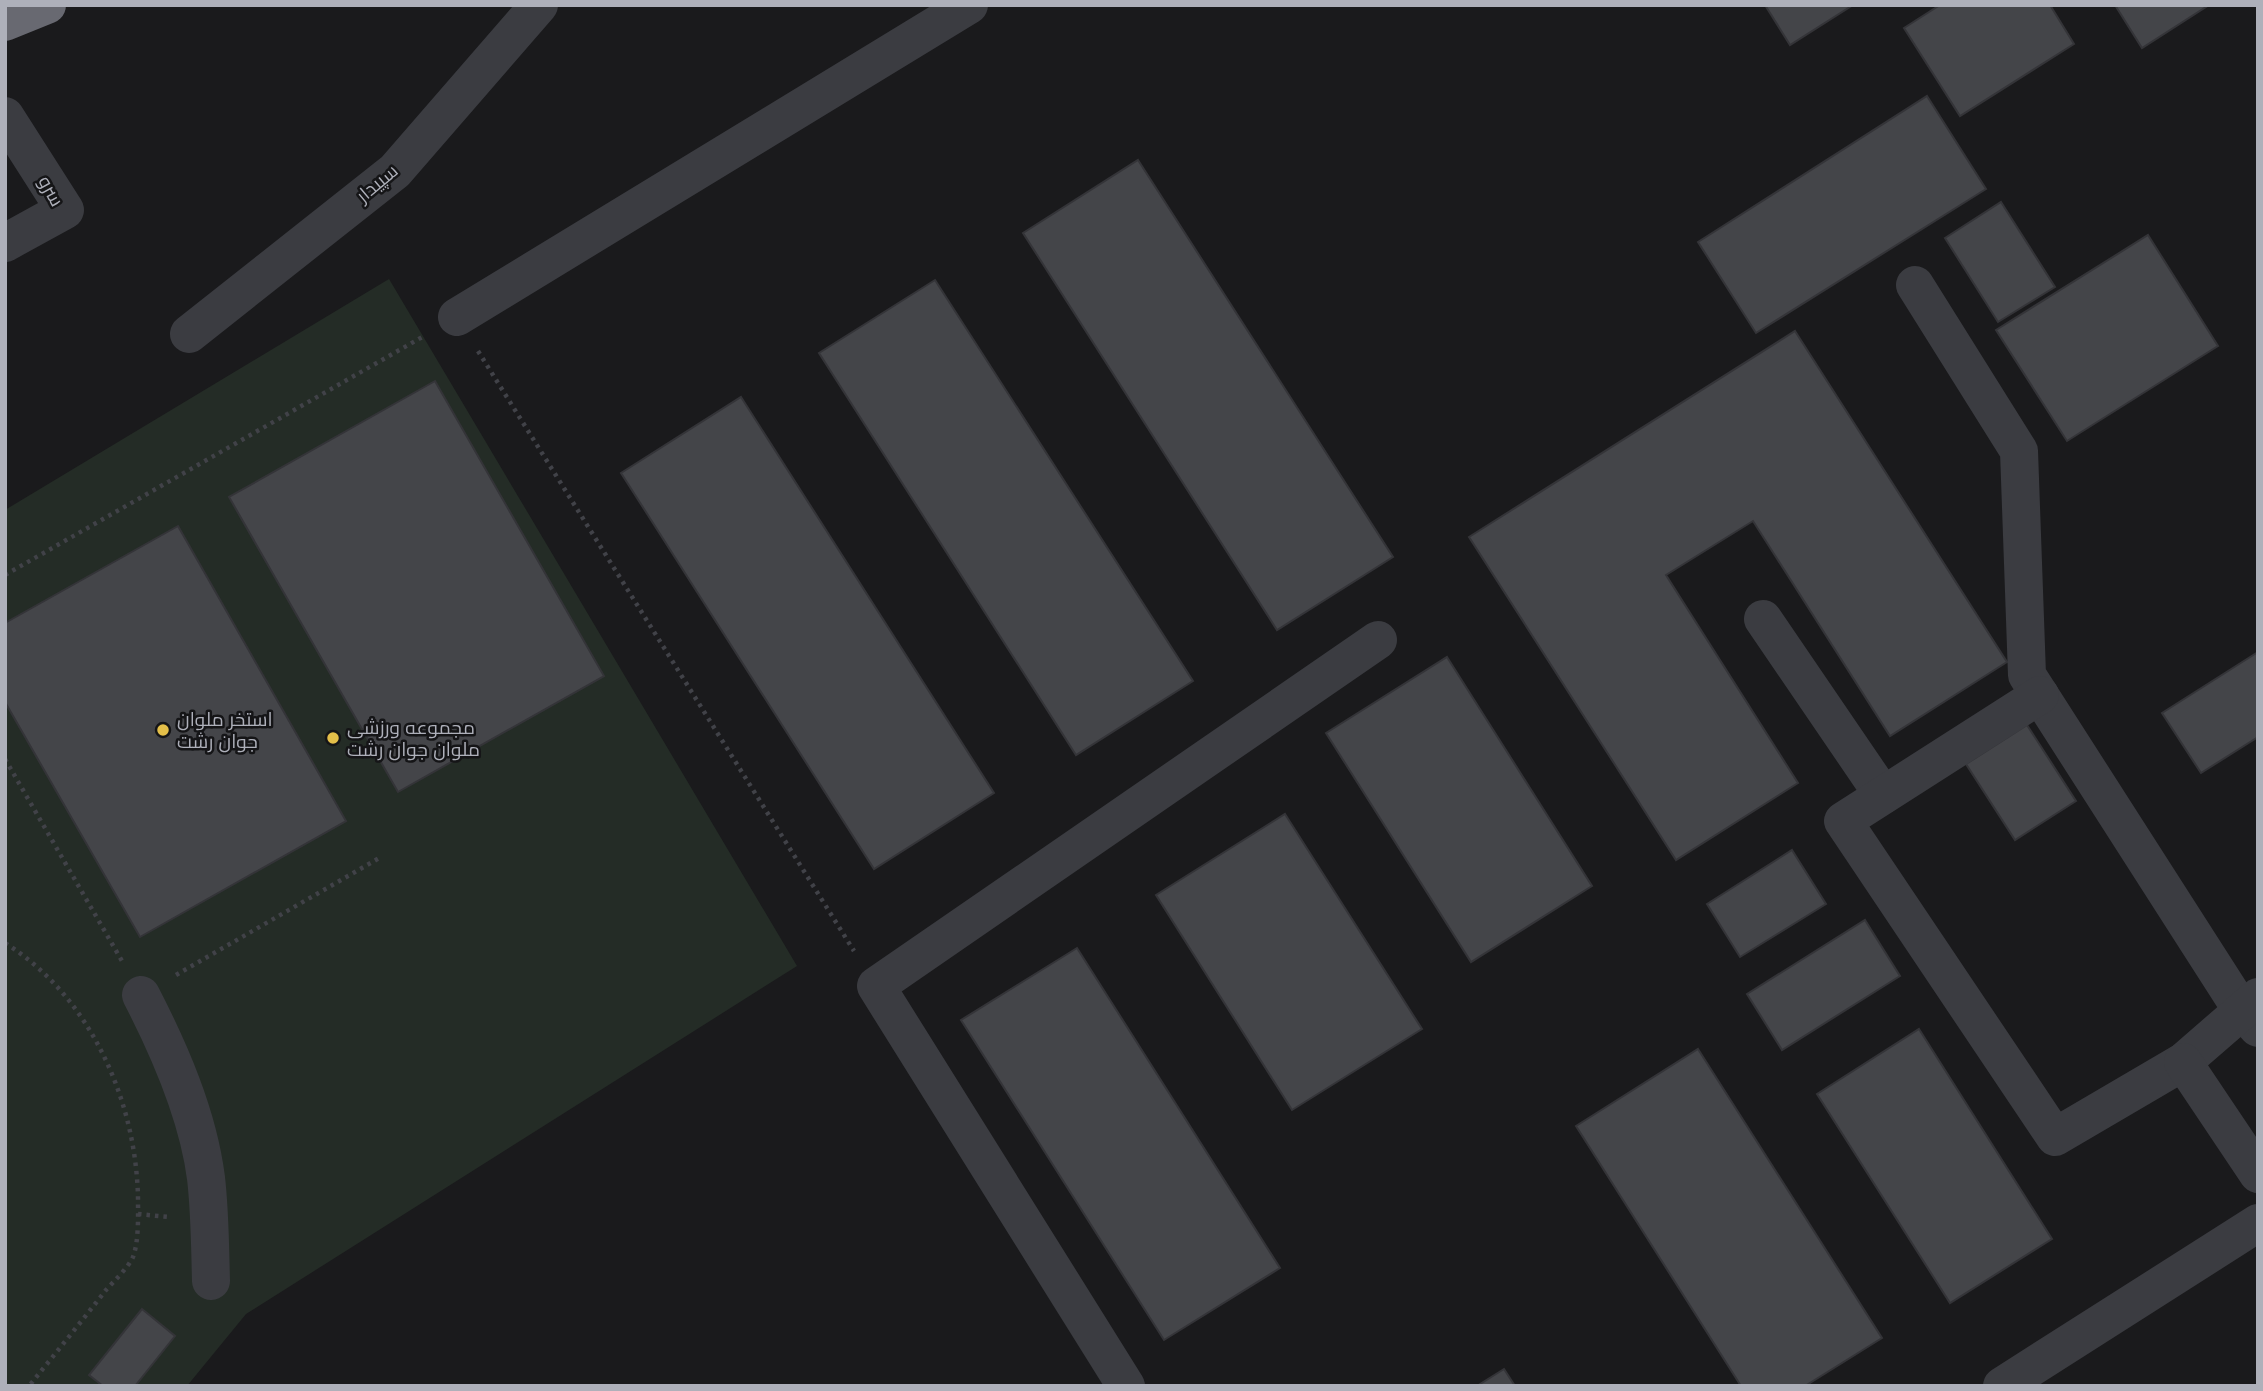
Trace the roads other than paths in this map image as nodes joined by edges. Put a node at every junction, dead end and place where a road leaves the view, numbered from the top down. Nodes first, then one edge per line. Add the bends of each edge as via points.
1 (47, 5) edge
2 (539, 5) edge
3 (969, 5) edge
4 (5, 22) edge
5 (5, 116) edge
6 (5, 243) edge
7 (1915, 285) dead end
8 (457, 317) road end
9 (189, 334) dead end
10 (1763, 619) dead end
11 (1378, 639) dead end
12 (2040, 695) junction
13 (1883, 795) junction
14 (141, 995) road end
15 (2252, 1011) edge
16 (2183, 1062) junction
17 (2258, 1174) edge
18 (2258, 1223) edge
19 (211, 1281) dead end
20 (1126, 1386) edge
21 (2002, 1386) edge

1 - 4 highway
2 - 9 street, سپیدار via 395,171
3 - 8 street
5 - 6 street, سرو via 65,211
7 - 12 street via 2019,451 2027,675
10 - 13 street
11 - 20 street via 876,986
12 - 13 street
12 - 15 street
13 - 16 street via 1843,821 2055,1136
14 - 19 street via 163,1037 195,1127 206,1178
15 - 16 street
16 - 17 street
18 - 21 street

